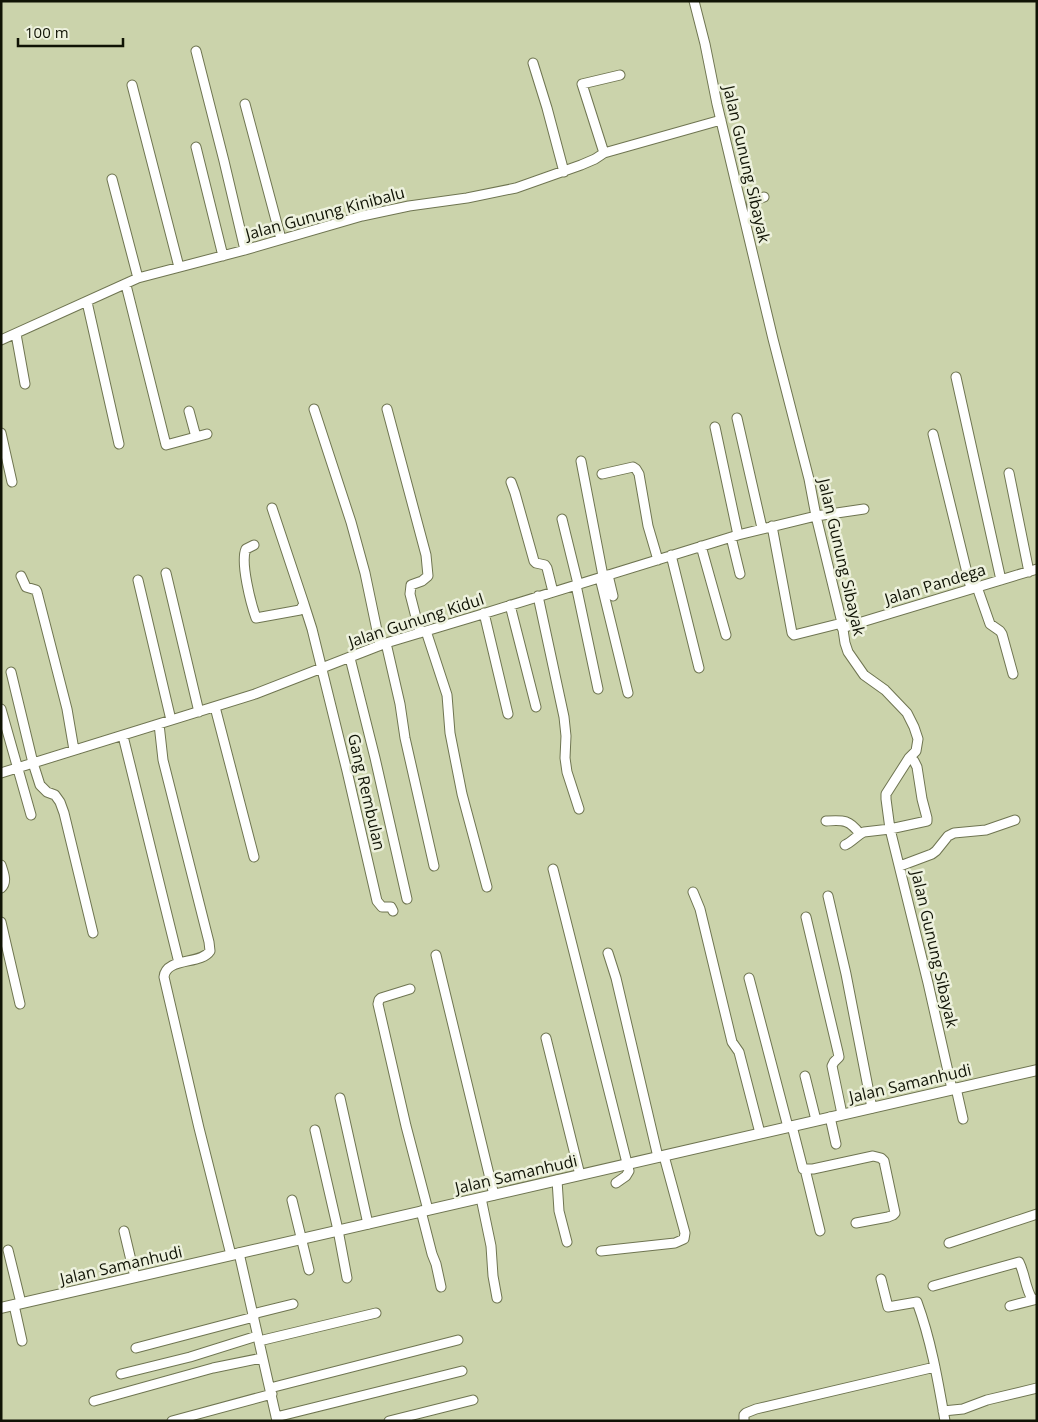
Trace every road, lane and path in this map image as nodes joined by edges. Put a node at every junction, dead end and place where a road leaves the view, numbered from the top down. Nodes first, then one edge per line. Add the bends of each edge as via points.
1 (694, 1) edge
2 (196, 51) dead end
3 (533, 62) dead end
4 (620, 75) dead end
5 (132, 85) dead end
6 (245, 104) dead end
7 (721, 120) junction
8 (196, 147) dead end
9 (604, 153) junction
10 (564, 172) junction
11 (112, 179) dead end
12 (764, 196) dead end
13 (746, 223) junction
14 (281, 239) junction
15 (245, 250) junction
16 (223, 256) junction
17 (179, 267) junction
18 (138, 278) junction
19 (126, 284) junction
20 (86, 302) junction
21 (16, 334) junction
22 (1, 340) edge
23 (956, 377) dead end
24 (25, 384) dead end
25 (314, 409) dead end
26 (387, 409) dead end
27 (190, 411) dead end
28 (737, 418) dead end
29 (715, 427) dead end
30 (1, 433) edge
31 (207, 434) dead end
32 (933, 434) dead end
33 (196, 437) junction
34 (119, 444) dead end
35 (580, 461) dead end
36 (1009, 473) dead end
37 (602, 474) dead end
38 (12, 482) dead end
39 (511, 482) dead end
40 (272, 508) dead end
41 (864, 509) dead end
42 (816, 516) junction
43 (562, 519) dead end
44 (767, 527) junction
45 (734, 536) junction
46 (254, 545) dead end
47 (701, 546) junction
48 (671, 556) junction
49 (658, 560) junction
50 (1033, 570) edge
51 (166, 573) dead end
52 (740, 574) dead end
53 (21, 576) dead end
54 (604, 576) junction
55 (138, 580) dead end
56 (1001, 580) junction
57 (577, 584) junction
58 (974, 588) junction
59 (554, 592) junction
60 (538, 596) junction
61 (613, 596) dead end
62 (304, 604) junction
63 (510, 605) junction
64 (484, 613) junction
65 (842, 625) junction
66 (423, 632) junction
67 (726, 635) dead end
68 (383, 644) junction
69 (350, 658) junction
70 (699, 668) dead end
71 (322, 669) junction
72 (11, 672) dead end
73 (1013, 674) dead end
74 (598, 689) dead end
75 (628, 693) dead end
76 (215, 707) junction
77 (536, 707) dead end
78 (1, 709) edge
79 (199, 712) junction
80 (508, 714) dead end
81 (171, 720) junction
82 (159, 724) junction
83 (123, 736) junction
84 (74, 750) junction
85 (909, 758) junction
86 (33, 763) junction
87 (17, 768) junction
88 (1, 773) edge
89 (579, 808) dead end
90 (31, 815) dead end
91 (1015, 820) dead end
92 (826, 822) dead end
93 (890, 829) junction
94 (860, 834) junction
95 (845, 845) dead end
96 (254, 857) dead end
97 (1, 865) edge
98 (434, 866) dead end
99 (900, 866) junction
100 (553, 869) dead end
101 (1, 888) edge
102 (486, 888) dead end
103 (694, 892) dead end
104 (828, 896) dead end
105 (407, 899) dead end
106 (393, 911) dead end
107 (806, 917) dead end
108 (1, 922) edge
109 (93, 933) dead end
110 (608, 953) dead end
111 (436, 956) dead end
112 (179, 963) junction
113 (749, 978) dead end
114 (410, 989) dead end
115 (20, 1004) dead end
116 (546, 1038) dead end
117 (1037, 1070) edge
118 (805, 1076) dead end
119 (954, 1089) junction
120 (340, 1098) dead end
121 (872, 1108) junction
122 (842, 1114) junction
123 (830, 1117) junction
124 (964, 1118) dead end
125 (816, 1120) junction
126 (790, 1126) junction
127 (315, 1130) dead end
128 (760, 1133) junction
129 (836, 1144) dead end
130 (661, 1156) junction
131 (627, 1164) junction
132 (805, 1169) junction
133 (580, 1175) junction
134 (557, 1180) junction
135 (616, 1183) dead end
136 (494, 1195) junction
137 (481, 1198) junction
138 (292, 1200) dead end
139 (425, 1211) junction
140 (1037, 1214) edge
141 (856, 1223) dead end
142 (368, 1224) junction
143 (338, 1230) junction
144 (124, 1231) dead end
145 (820, 1231) dead end
146 (301, 1239) junction
147 (567, 1242) dead end
148 (949, 1243) dead end
149 (8, 1250) dead end
150 (601, 1251) dead end
151 (235, 1254) junction
152 (308, 1270) dead end
153 (135, 1277) junction
154 (347, 1278) dead end
155 (881, 1279) dead end
156 (441, 1286) dead end
157 (933, 1286) dead end
158 (497, 1298) dead end
159 (1034, 1299) edge
160 (17, 1304) junction
161 (293, 1304) dead end
162 (1010, 1306) dead end
163 (1, 1308) edge
164 (376, 1313) dead end
165 (253, 1316) junction
166 (258, 1339) junction
167 (458, 1340) dead end
168 (22, 1341) dead end
169 (136, 1348) dead end
170 (262, 1358) junction
171 (935, 1367) junction
172 (462, 1370) dead end
173 (121, 1374) dead end
174 (1037, 1388) edge
175 (271, 1391) junction
176 (473, 1400) dead end
177 (94, 1401) dead end
178 (944, 1416) edge
179 (277, 1419) edge
180 (172, 1421) edge
181 (389, 1421) edge
182 (744, 1421) edge

1 - 7 street, Jalan Gunung Sibayak
2 - 15 street
3 - 10 street
4 - 9 street via 582,84
5 - 17 street
6 - 14 street
7 - 9 street, Jalan Gunung Kinibalu
7 - 13 street, Jalan Gunung Sibayak
8 - 16 street
9 - 10 street, Jalan Gunung Kinibalu
10 - 14 street, Jalan Gunung Kinibalu via 516,188 362,216
11 - 18 street
12 - 13 street via 752,203 752,216
13 - 42 street, Jalan Gunung Sibayak
14 - 15 street, Jalan Gunung Kinibalu
15 - 16 street, Jalan Gunung Kinibalu
16 - 17 street, Jalan Gunung Kinibalu
17 - 18 street, Jalan Gunung Kinibalu
18 - 19 street, Jalan Gunung Kinibalu
19 - 20 street, Jalan Gunung Kinibalu
19 - 33 street via 166,445
20 - 21 street, Jalan Gunung Kinibalu
20 - 34 street
21 - 22 street, Jalan Gunung Kinibalu
21 - 24 street
23 - 56 street
25 - 68 street via 351,522
26 - 66 street via 426,555 428,576 411,585 410,590
27 - 33 street
28 - 44 street
29 - 45 street
30 - 38 street
31 - 33 street
32 - 58 street
35 - 54 street
36 - 50 street
37 - 49 street via 633,467 638,472
39 - 59 street via 534,561 547,568
40 - 62 street, Gang Rembulan
41 - 42 street, Jalan Gunung Kidul
42 - 44 street, Jalan Gunung Kidul
42 - 65 street, Jalan Gunung Sibayak
43 - 57 street
44 - 45 street, Jalan Gunung Kidul
44 - 65 street, Jalan Pandega via 792,634
45 - 47 street, Jalan Gunung Kidul
45 - 52 street
46 - 62 street via 243,555 256,618 300,610
47 - 48 street, Jalan Gunung Kidul
47 - 67 street
48 - 49 street, Jalan Gunung Kidul
48 - 70 street
49 - 54 street, Jalan Gunung Kidul
50 - 56 street, Jalan Pandega
51 - 79 street
53 - 84 street via 26,587 37,592 67,709
54 - 57 street, Jalan Gunung Kidul
54 - 61 street
54 - 75 street
55 - 81 street
56 - 58 street, Jalan Pandega
57 - 59 street, Jalan Gunung Kidul
57 - 74 street
58 - 65 street, Jalan Pandega
58 - 73 street via 991,626 1002,634
59 - 60 street, Jalan Gunung Kidul
60 - 63 street, Jalan Gunung Kidul
60 - 89 street via 564,717 567,772
62 - 71 street, Gang Rembulan
63 - 64 street, Jalan Gunung Kidul
63 - 77 street
64 - 66 street, Jalan Gunung Kidul
64 - 80 street
65 - 85 street, Jalan Gunung Sibayak via 848,652 858,667 907,713 918,739 916,751
66 - 68 street, Jalan Gunung Kidul
66 - 102 street via 447,695 450,733 462,794
68 - 69 street, Jalan Gunung Kidul
68 - 98 street via 400,704
69 - 71 street, Jalan Gunung Kidul
69 - 105 street
71 - 76 street, Jalan Gunung Kidul
71 - 106 street, Gang Rembulan via 378,901 382,907 390,906
72 - 86 street
76 - 79 street, Jalan Gunung Kidul
76 - 96 street
78 - 87 street
79 - 81 street, Jalan Gunung Kidul
81 - 82 street, Jalan Gunung Kidul
82 - 83 street, Jalan Gunung Kidul
82 - 112 street via 163,760 210,947 206,956
83 - 84 street, Jalan Gunung Kidul
83 - 112 street
84 - 86 street, Jalan Gunung Kidul
85 - 93 street, Jalan Gunung Sibayak via 886,794
85 - 93 street via 917,767 928,820
86 - 87 street, Jalan Gunung Kidul
86 - 109 street via 40,785 55,795 64,813
87 - 88 street, Jalan Gunung Kidul
87 - 90 street
91 - 99 street via 986,830 954,833 932,854
92 - 94 street via 844,820
93 - 94 street
93 - 99 street, Jalan Gunung Sibayak
94 - 95 street
97 - 101 street via 5,882
99 - 119 street, Jalan Gunung Sibayak
100 - 131 street
103 - 128 street via 732,1042 739,1052
104 - 121 street
107 - 122 street via 837,1044 839,1057 832,1066
108 - 115 street
110 - 130 street
111 - 136 street
112 - 151 street via 170,967 164,977 199,1128
113 - 126 street
114 - 139 street via 380,998 378,1004
116 - 133 street
117 - 119 street, Jalan Samanhudi
118 - 125 street
119 - 121 street, Jalan Samanhudi
119 - 124 street, Jalan Gunung Sibayak
120 - 142 street
121 - 122 street, Jalan Samanhudi
122 - 123 street, Jalan Samanhudi
123 - 125 street, Jalan Samanhudi
123 - 129 street
125 - 126 street, Jalan Samanhudi
126 - 128 street, Jalan Samanhudi
126 - 132 street
127 - 143 street
128 - 130 street, Jalan Samanhudi
130 - 131 street, Jalan Samanhudi
130 - 150 street via 673,1185 684,1239 675,1243
131 - 133 street, Jalan Samanhudi
131 - 135 street via 628,1173
132 - 141 street via 873,1156 881,1158 895,1213
132 - 145 street
133 - 134 street, Jalan Samanhudi
134 - 136 street, Jalan Samanhudi
134 - 147 street via 559,1211
136 - 137 street, Jalan Samanhudi
137 - 139 street, Jalan Samanhudi
137 - 158 street
138 - 146 street
139 - 142 street, Jalan Samanhudi
139 - 156 street
140 - 148 street
142 - 143 street, Jalan Samanhudi
143 - 146 street, Jalan Samanhudi
143 - 154 street
144 - 153 street
146 - 151 street, Jalan Samanhudi
146 - 152 street
149 - 160 street
151 - 153 street, Jalan Samanhudi
151 - 165 street
153 - 160 street, Jalan Samanhudi
155 - 171 street via 888,1307 918,1302
157 - 159 street via 1019,1262 1027,1290
159 - 162 street
160 - 163 street, Jalan Samanhudi
160 - 168 street
161 - 165 street
164 - 166 street
165 - 166 street
165 - 169 street
166 - 170 street
166 - 173 street
167 - 175 street
170 - 175 street
170 - 177 street
171 - 178 street
171 - 182 street via 756,1409 744,1415
172 - 179 street
174 - 178 street via 987,1400
175 - 179 street
175 - 180 street
176 - 181 street

